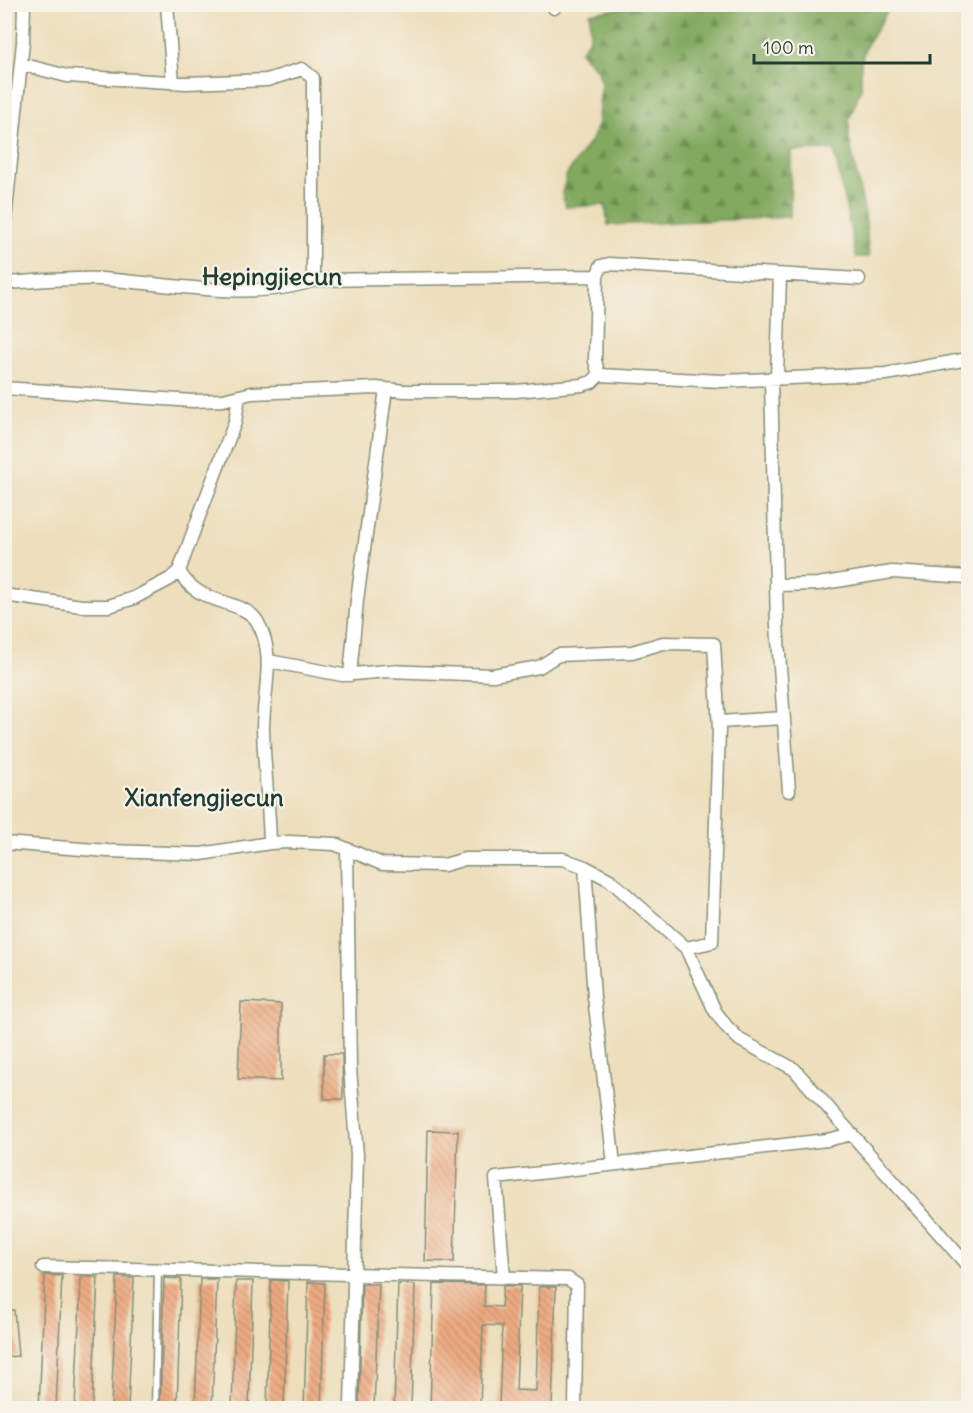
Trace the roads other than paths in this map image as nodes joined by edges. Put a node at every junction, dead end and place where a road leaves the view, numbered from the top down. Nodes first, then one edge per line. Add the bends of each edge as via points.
1 (24, 4) edge
2 (167, 4) edge
3 (21, 64) junction
4 (173, 83) junction
5 (8, 166) edge
6 (4, 230) edge
7 (4, 258) edge
8 (780, 275) junction
9 (597, 276) junction
10 (859, 279) dead end
11 (313, 280) junction
12 (5, 283) edge
13 (969, 359) edge
14 (599, 375) junction
15 (774, 378) junction
16 (4, 388) edge
17 (386, 389) junction
18 (239, 396) junction
19 (178, 571) junction
20 (969, 577) edge
21 (778, 585) junction
22 (4, 595) edge
23 (269, 661) junction
24 (350, 675) junction
25 (784, 718) junction
26 (719, 722) junction
27 (789, 791) dead end
28 (4, 843) edge
29 (270, 843) junction
30 (347, 849) junction
31 (585, 867) junction
32 (686, 948) junction
33 (852, 1134) junction
34 (614, 1164) junction
35 (969, 1266) edge
36 (43, 1267) dead end
37 (158, 1270) junction
38 (354, 1275) junction
39 (504, 1278) junction
40 (155, 1408) edge
41 (351, 1408) edge
42 (575, 1408) edge

1 - 3 street
2 - 4 street
3 - 4 street via 67,76
3 - 5 street
4 - 11 street via 267,80 302,69 313,78
5 - 6 street
7 - 12 street
8 - 9 street via 609,264 602,266
8 - 10 street
8 - 15 street
9 - 11 street
9 - 14 street via 595,361
11 - 12 street via 283,288 178,288 102,279
13 - 15 street via 886,374
14 - 15 street via 722,381
14 - 17 street via 582,385 516,391
15 - 21 street
16 - 18 street via 193,401
17 - 18 street
17 - 24 street
18 - 19 street via 235,422
19 - 22 street via 134,598 109,606
19 - 23 street via 190,588 201,595 256,619
20 - 21 street via 892,572 818,584
21 - 25 street
23 - 24 street
23 - 29 street via 263,729
24 - 26 street via 387,671 493,675 538,667 558,655 633,652 663,643 714,644
25 - 26 street
25 - 27 street
26 - 32 street via 712,942
28 - 29 street via 201,854
29 - 30 street via 335,844
30 - 31 street via 382,864 563,859
30 - 38 street via 350,1068 357,1155
31 - 32 street via 610,880
31 - 34 street via 594,997
32 - 33 street via 726,1026 740,1040 794,1069
33 - 34 street
33 - 35 street
34 - 39 street via 496,1178
36 - 37 street
37 - 38 street
37 - 40 lane
38 - 39 street
38 - 41 street
39 - 42 street via 568,1279 576,1285

